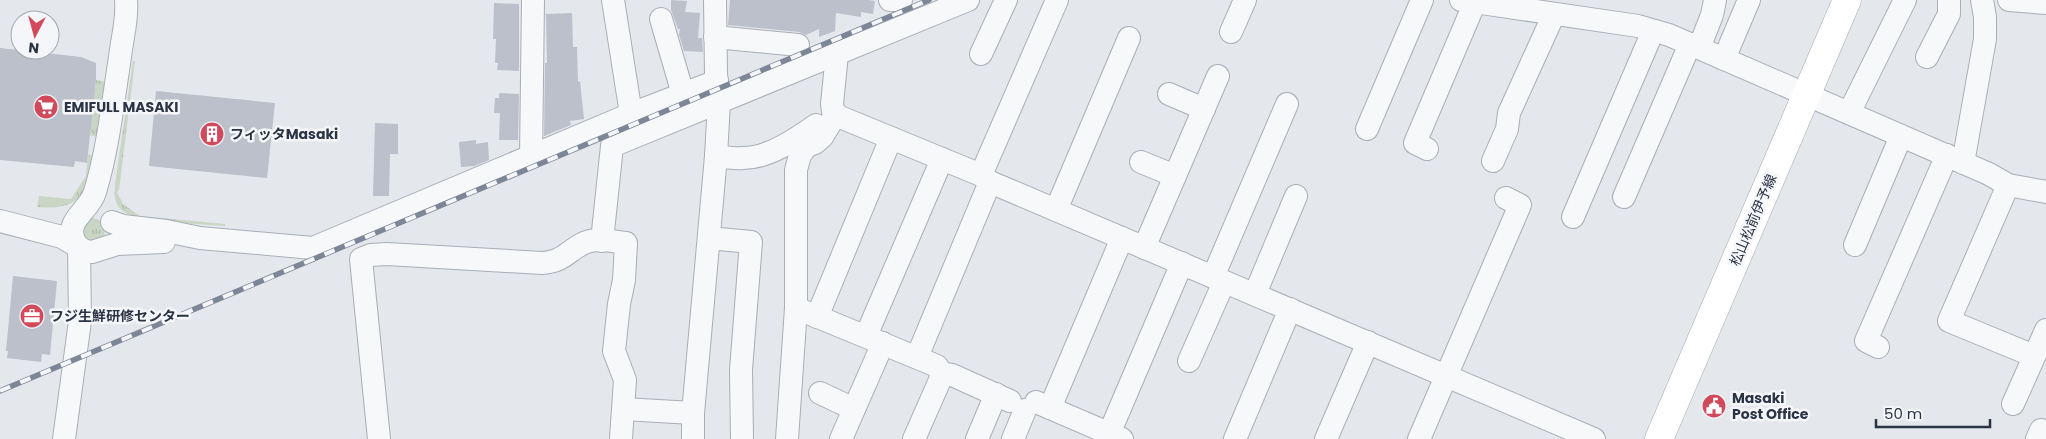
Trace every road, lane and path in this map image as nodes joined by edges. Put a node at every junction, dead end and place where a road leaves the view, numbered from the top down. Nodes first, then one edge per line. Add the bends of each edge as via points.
1 (126, 0) edge
2 (533, 0) edge
3 (612, 0) edge
4 (715, 0) edge
5 (890, 0) edge
6 (900, 0) edge
7 (968, 0) edge
8 (1006, 0) edge
9 (1057, 0) edge
10 (1245, 0) edge
11 (1422, 0) edge
12 (1714, 0) edge
13 (1749, 0) edge
14 (1847, 0) edge
15 (1905, 0) edge
16 (1949, 0) edge
17 (1982, 0) edge
18 (2009, 0) edge
19 (1468, 1) edge
20 (2046, 3) edge
21 (1542, 8) edge
22 (661, 19) dead end
23 (1654, 31) junction
24 (1231, 32) dead end
25 (716, 37) junction
26 (1129, 38) dead end
27 (798, 45) dead end
28 (1694, 46) junction
29 (837, 54) junction
30 (982, 54) dead end
31 (1927, 56) dead end
32 (1724, 58) junction
33 (1218, 76) dead end
34 (718, 92) junction
35 (683, 94) junction
36 (1169, 94) dead end
37 (1807, 95) junction
38 (1287, 104) dead end
39 (1204, 108) junction
40 (834, 113) junction
41 (1849, 113) junction
42 (631, 114) junction
43 (1367, 130) dead end
44 (1901, 136) junction
45 (891, 138) junction
46 (106, 148) junction
47 (1427, 149) dead end
48 (716, 156) junction
49 (531, 157) junction
50 (942, 159) junction
51 (1955, 159) junction
52 (1493, 161) dead end
53 (1141, 162) dead end
54 (1175, 176) junction
55 (986, 178) junction
56 (2008, 185) junction
57 (2046, 192) edge
58 (1296, 196) dead end
59 (1624, 197) dead end
60 (1506, 198) dead end
61 (1056, 210) junction
62 (79, 214) junction
63 (0, 216) edge
64 (1573, 217) dead end
65 (111, 220) junction
66 (0, 221) edge
67 (200, 238) junction
68 (709, 238) junction
69 (1122, 238) junction
70 (602, 241) junction
71 (1855, 245) dead end
72 (90, 248) junction
73 (1144, 248) junction
74 (1182, 263) junction
75 (1219, 279) junction
76 (1255, 294) junction
77 (796, 308) junction
78 (1290, 310) junction
79 (817, 316) junction
80 (2046, 330) edge
81 (875, 340) junction
82 (1368, 342) junction
83 (1878, 347) dead end
84 (2034, 356) junction
85 (917, 357) junction
86 (1189, 361) dead end
87 (941, 373) junction
88 (1446, 376) junction
89 (820, 393) dead end
90 (1023, 403) junction
91 (2013, 404) dead end
92 (623, 409) junction
93 (854, 409) junction
94 (693, 414) junction
95 (1116, 436) edge
96 (622, 438) dead end
97 (64, 439) edge
98 (380, 439) edge
99 (693, 439) edge
100 (742, 439) edge
101 (787, 439) edge
102 (841, 439) edge
103 (914, 439) edge
104 (977, 439) edge
105 (1013, 439) edge
106 (1235, 439) edge
107 (1326, 439) edge
108 (1419, 439) edge
109 (1594, 439) edge
110 (1659, 439) edge

1 - 46 street
2 - 49 street
3 - 42 street
4 - 25 street
5 - 6 street
7 - 29 street
8 - 30 street
9 - 55 street
10 - 24 street
11 - 43 street
12 - 28 street via 1712,15
13 - 32 street
14 - 37 main road, 松山松前伊予線
15 - 41 street
16 - 31 street via 1948,14
17 - 51 street via 1985,39
18 - 20 street
19 - 21 street
19 - 47 street via 1415,143
21 - 23 street
21 - 52 street via 1508,113 1507,129
22 - 35 street
23 - 28 street
23 - 64 street
25 - 27 street
25 - 34 street
26 - 61 street
28 - 32 street
28 - 59 street
29 - 34 street
29 - 40 street
32 - 37 street
33 - 39 street
34 - 35 street
34 - 48 street
34 - 70 street via 612,146
35 - 42 street
36 - 39 street
37 - 41 street
37 - 110 main road, 松山松前伊予線
38 - 75 street
39 - 54 street
40 - 45 street
40 - 48 street via 761,156
40 - 77 street via 822,137 800,154 796,170
41 - 44 street
42 - 49 street
44 - 51 street
44 - 71 street
45 - 50 street
45 - 79 street
46 - 62 street via 94,194
46 - 65 street via 105,204
48 - 68 street
49 - 67 street via 313,248
50 - 55 street
50 - 81 street
51 - 56 street
51 - 83 street via 1866,341
53 - 54 street
54 - 73 street
55 - 61 street
55 - 85 street
56 - 57 street
56 - 84 street via 1949,321
58 - 76 street
60 - 88 street via 1520,205
61 - 69 street
62 - 63 street via 56,219
62 - 65 street via 94,210
62 - 72 street via 71,233
65 - 67 street via 122,226
65 - 72 street via 113,237
66 - 72 street
67 - 72 street
68 - 94 street
68 - 100 street via 751,242 741,370
69 - 73 street
69 - 90 street
70 - 92 street via 626,243 614,351 625,380
70 - 98 street via 581,244 555,262 542,263 387,254 361,259
72 - 97 street
73 - 74 street
74 - 75 street
74 - 95 street
75 - 76 street
75 - 86 street
76 - 78 street
77 - 79 street
77 - 101 street
78 - 82 street
78 - 106 street
79 - 81 street
80 - 84 street
81 - 85 street
81 - 93 street
82 - 88 street
82 - 107 street
84 - 91 street
85 - 87 street via 937,366
87 - 90 street
87 - 103 street
88 - 108 street
88 - 109 street
89 - 93 street
90 - 95 street
90 - 104 street
90 - 105 street
92 - 94 street
92 - 96 street
93 - 102 street
94 - 99 street

